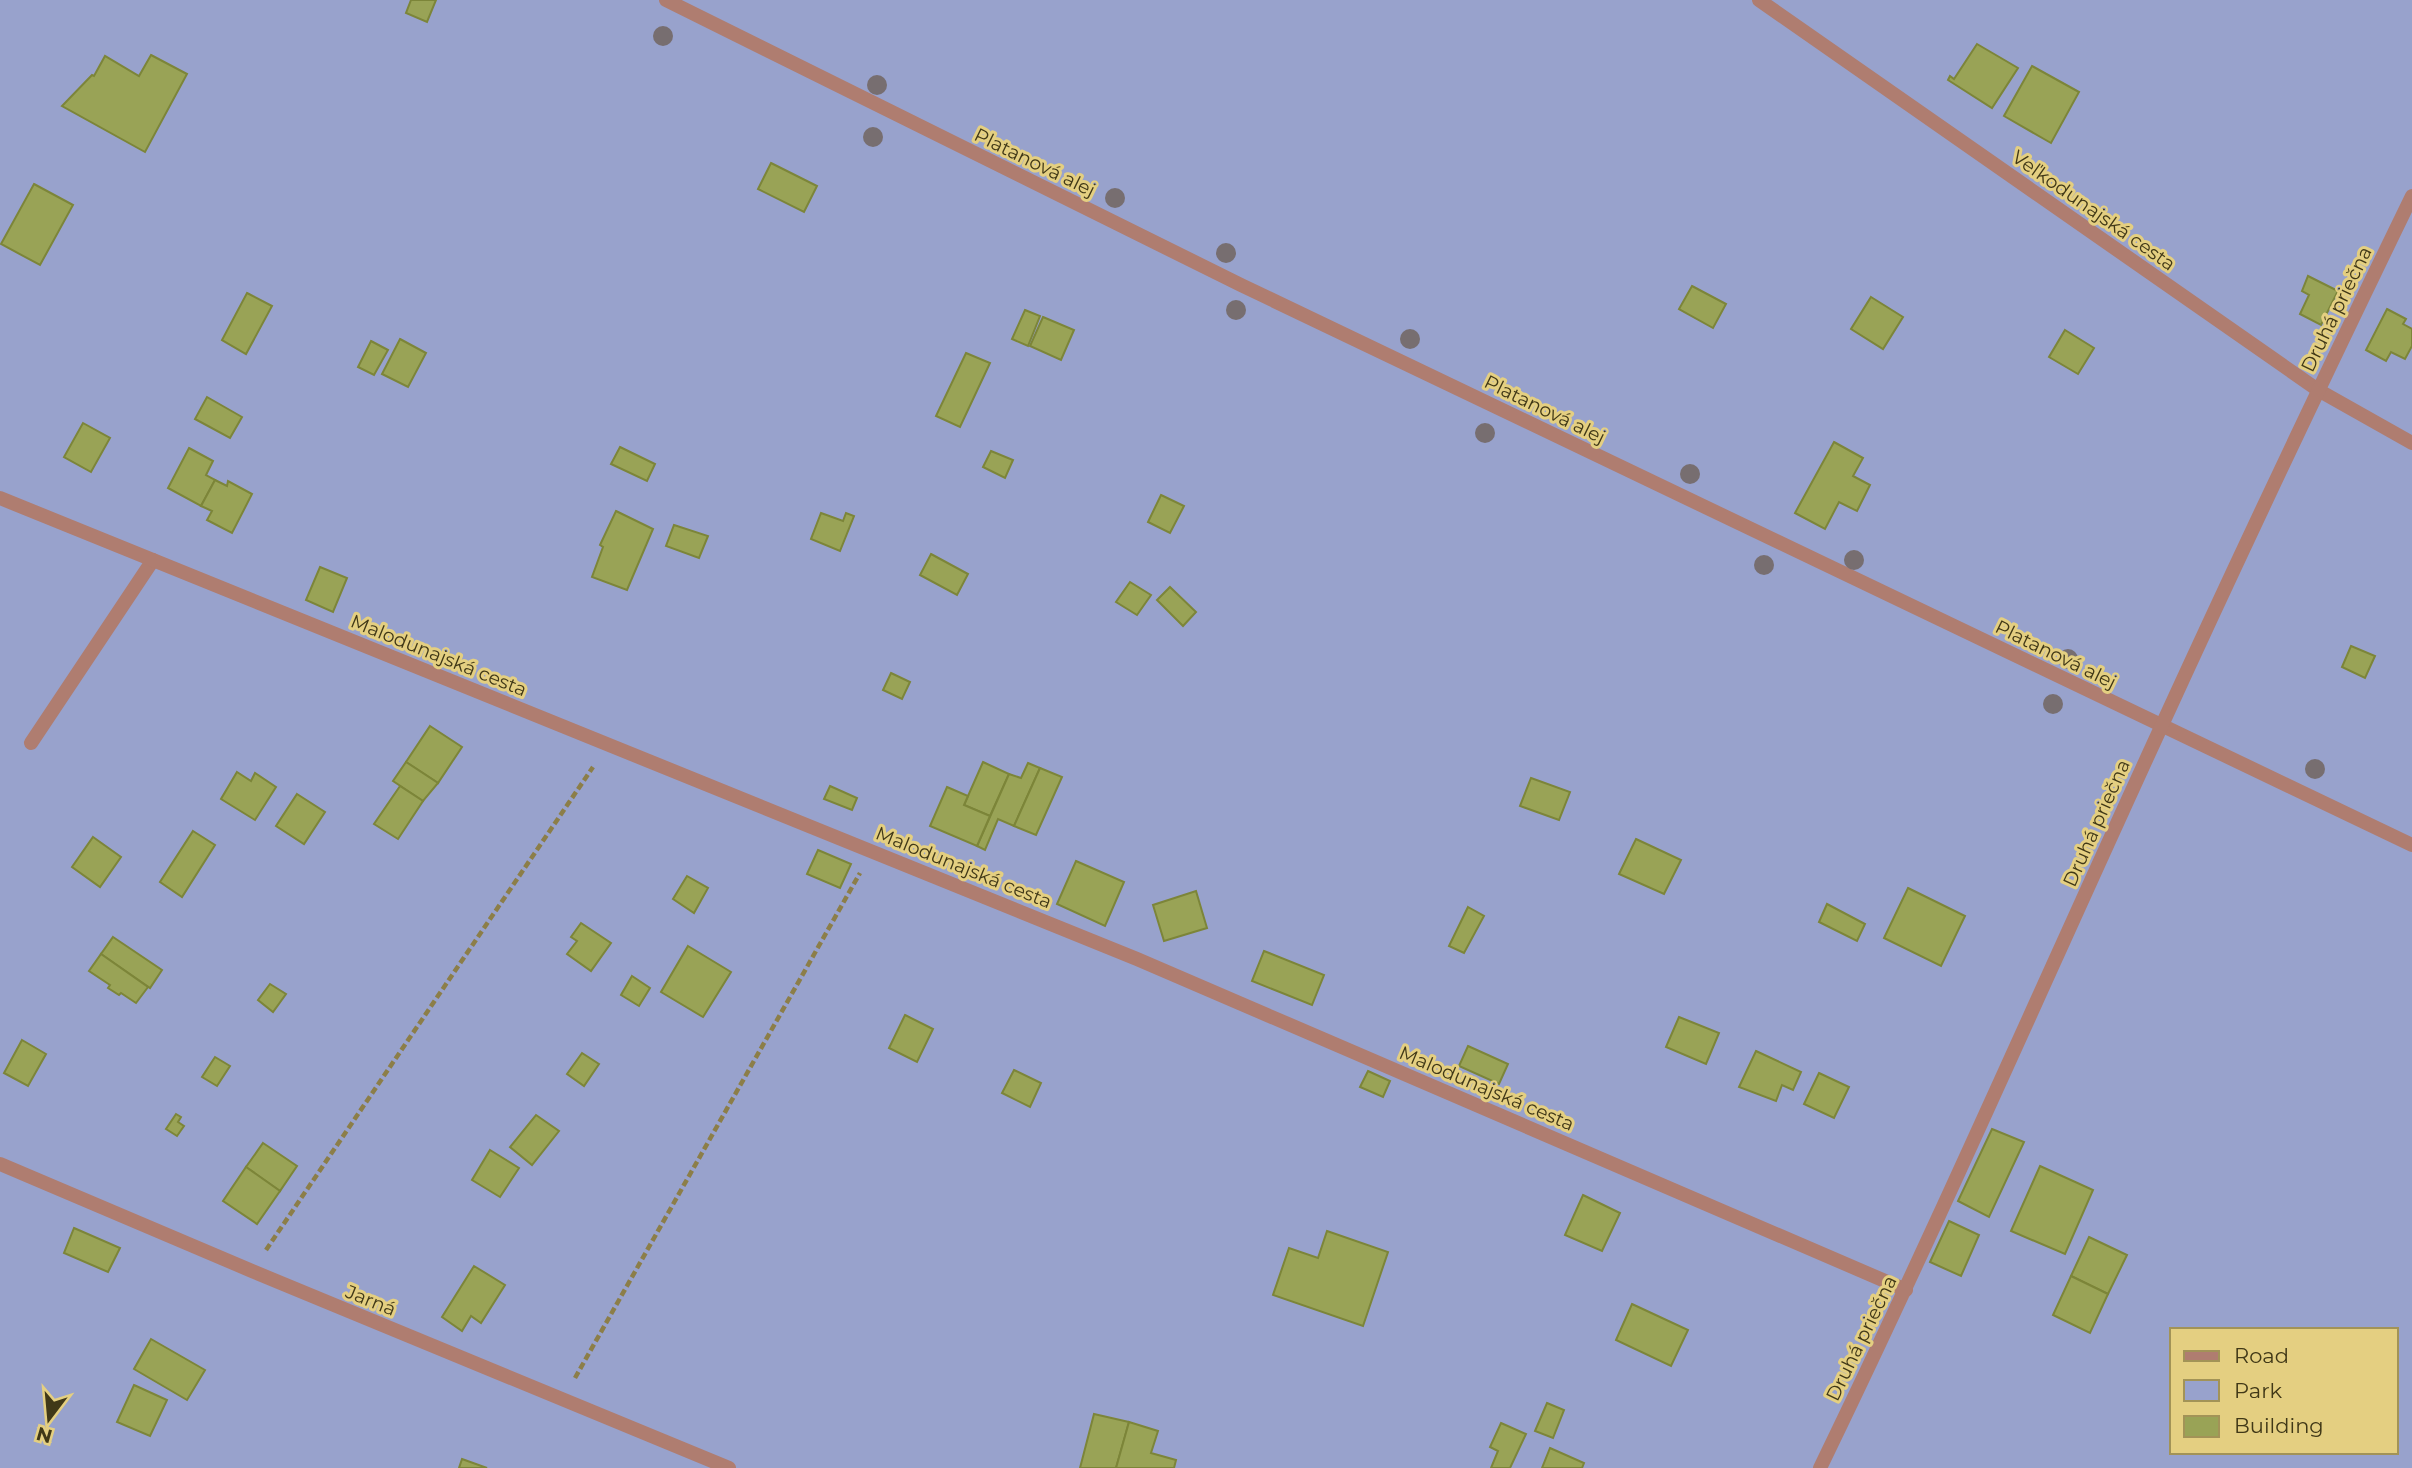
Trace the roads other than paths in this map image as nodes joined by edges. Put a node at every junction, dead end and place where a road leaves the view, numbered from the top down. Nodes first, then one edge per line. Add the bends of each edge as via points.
1 (666, 0) edge
2 (1759, 0) edge
3 (2412, 196) edge
4 (2318, 390) junction
5 (2412, 443) edge
6 (0, 498) edge
7 (153, 560) junction
8 (2161, 726) junction
9 (31, 743) dead end
10 (2412, 845) edge
11 (0, 1164) edge
12 (1906, 1290) junction
13 (729, 1468) edge
14 (1820, 1468) edge

1 - 8 street, Platanová alej via 1241,285
2 - 4 street, Veľkodunajská cesta
3 - 4 street, Druhá priečna
4 - 5 street, Veľkodunajská cesta
4 - 8 street, Druhá priečna
6 - 7 street, Malodunajská cesta
7 - 9 street
7 - 12 street, Malodunajská cesta via 1137,959
8 - 10 street, Platanová alej
8 - 12 street, Druhá priečna
11 - 13 street, Jarná
12 - 14 street, Druhá priečna

